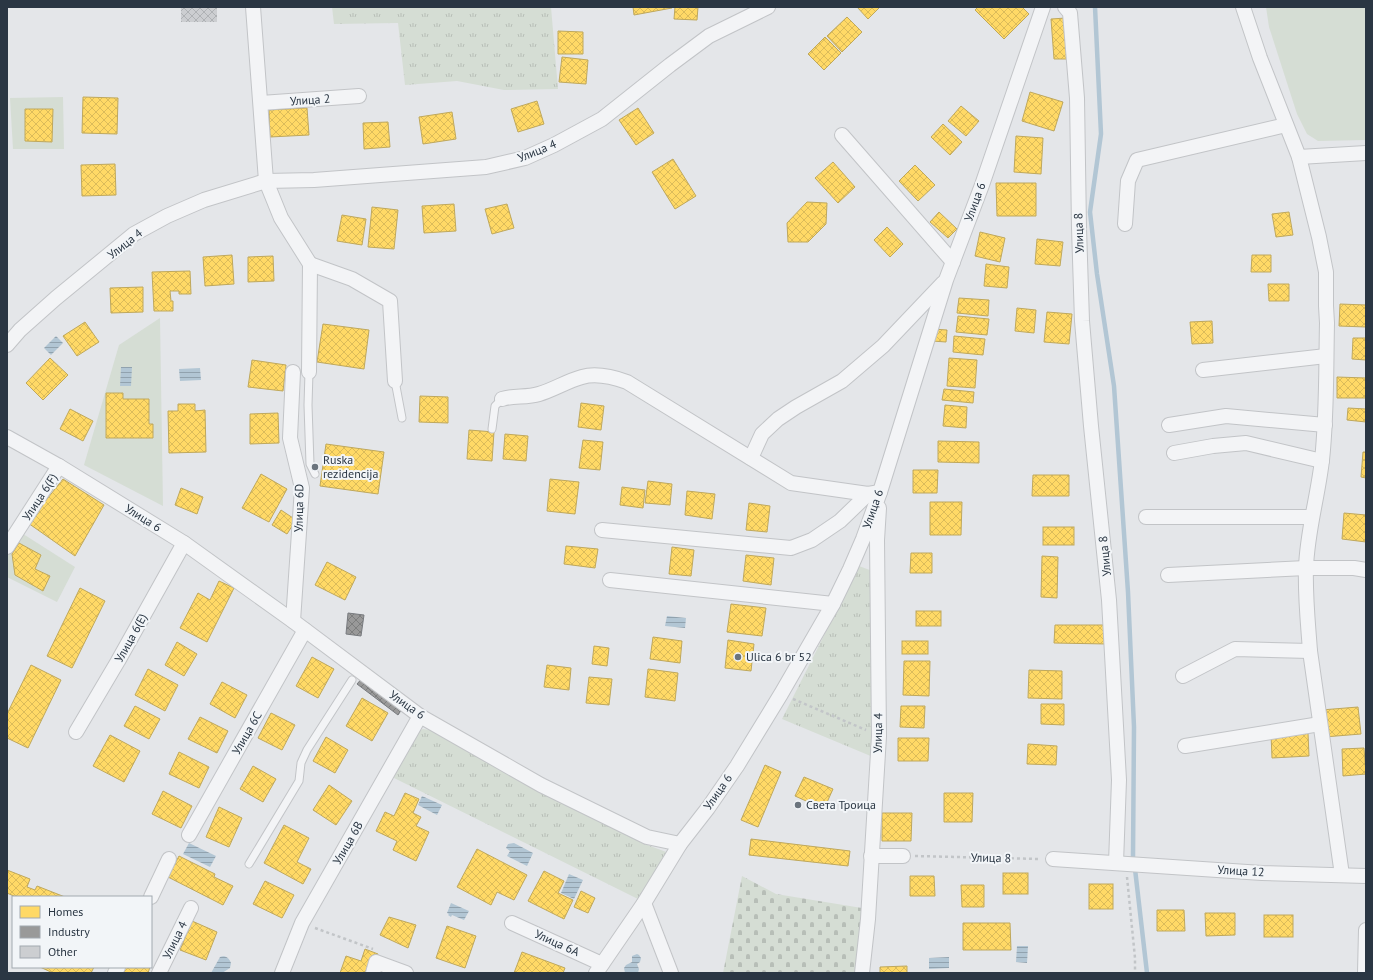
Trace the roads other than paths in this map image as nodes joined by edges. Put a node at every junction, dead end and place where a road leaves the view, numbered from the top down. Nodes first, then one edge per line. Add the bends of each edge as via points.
1 (253, 7) edge
2 (768, 7) edge
3 (1043, 7) edge
4 (1064, 7) edge
5 (1244, 7) edge
6 (359, 96) dead end
7 (260, 103) junction
8 (1286, 125) junction
9 (842, 136) dead end
10 (1366, 154) edge
11 (1299, 157) junction
12 (266, 181) junction
13 (1125, 224) dead end
14 (953, 262) junction
15 (310, 264) junction
16 (946, 280) junction
17 (7, 345) edge
18 (1326, 356) junction
19 (1203, 370) dead end
20 (293, 372) dead end
21 (309, 372) joint
22 (395, 381) joint
23 (502, 399) joint
24 (402, 418) dead end
25 (1169, 425) dead end
26 (1325, 425) junction
27 (492, 429) dead end
28 (7, 437) edge
29 (1174, 453) dead end
30 (751, 458) junction
31 (1322, 461) junction
32 (59, 466) junction
33 (315, 474) dead end
34 (874, 493) junction
35 (1146, 517) dead end
36 (1312, 517) junction
37 (602, 530) dead end
38 (184, 543) junction
39 (7, 547) edge
40 (1306, 568) junction
41 (1366, 570) edge
42 (1168, 575) dead end
43 (610, 580) dead end
44 (833, 604) junction
45 (293, 621) junction
46 (305, 630) junction
47 (1310, 650) junction
48 (1183, 676) dead end
49 (352, 680) dead end
50 (420, 716) junction
51 (1320, 724) junction
52 (76, 732) dead end
53 (1185, 746) dead end
54 (189, 835) dead end
55 (680, 844) junction
56 (871, 856) junction
57 (903, 856) road end
58 (169, 859) dead end
59 (1053, 859) road end
60 (1120, 863) junction
61 (249, 864) dead end
62 (1342, 875) junction
63 (1366, 876) edge
64 (151, 896) edge
65 (644, 903) junction
66 (191, 908) dead end
67 (512, 923) dead end
68 (1366, 930) edge
69 (375, 967) edge
70 (599, 968) edge
71 (159, 973) edge
72 (282, 973) edge
73 (406, 973) edge
74 (671, 973) edge
75 (862, 973) edge
76 (1365, 973) edge

1 - 7 street
2 - 12 street, Улица 4 via 709,36 602,119 525,158 479,167 314,180
3 - 14 street, Улица 6
4 - 60 street, Улица 8 via 1070,13 1077,98 1082,321 1109,600 1119,780
5 - 8 street via 1260,58
6 - 7 street, Улица 2
7 - 12 street
8 - 11 street
8 - 13 street via 1137,160 1128,181
9 - 14 street
10 - 11 street
11 - 18 street via 1326,272
12 - 15 street via 281,218
12 - 17 street, Улица 4 via 204,200 134,234 56,298
14 - 16 street, Улица 6
15 - 21 street
15 - 22 street via 352,279 390,301
16 - 30 street via 883,346 842,381 778,419 762,434
16 - 34 street, Улица 6
18 - 19 street
18 - 26 street
20 - 45 street, Улица 6D via 290,438 302,488
21 - 33 lane via 310,464
22 - 24 lane
23 - 27 lane via 494,406
23 - 30 street via 539,394 582,377 614,377 627,382
25 - 26 street via 1226,416
26 - 31 street
28 - 32 street, Улица 6
29 - 31 street via 1246,443
30 - 34 street via 791,483
31 - 36 street
32 - 38 street, Улица 6
32 - 39 street, Улица 6(F)
34 - 37 street via 812,540 791,548
34 - 44 street, Улица 6 via 860,545
34 - 56 street, Улица 4 via 877,540 879,736
35 - 36 street
36 - 40 street
38 - 45 street, Улица 6
38 - 52 street, Улица 6(E)
40 - 41 street
40 - 42 street
40 - 47 street
43 - 44 street
44 - 55 street, Улица 6 via 782,694 737,766
45 - 46 street, Улица 6
46 - 50 street, Улица 6
46 - 54 street, Улица 6C
47 - 48 street via 1235,648
47 - 51 street
49 - 61 lane via 307,750 301,763 299,781
50 - 55 street, Улица 6 via 540,785 647,837
50 - 72 street, Улица 6B via 302,923
51 - 53 street
51 - 62 street
55 - 65 street, Улица 6A
56 - 57 street
56 - 75 street, Улица 4
58 - 64 street
59 - 60 street
60 - 62 street, Улица 12 via 1262,873
62 - 63 street, Улица 12
65 - 70 street, Улица 6A
65 - 74 street
66 - 71 street, Улица 4
67 - 70 street, Улица 6A
68 - 76 street
69 - 73 street

